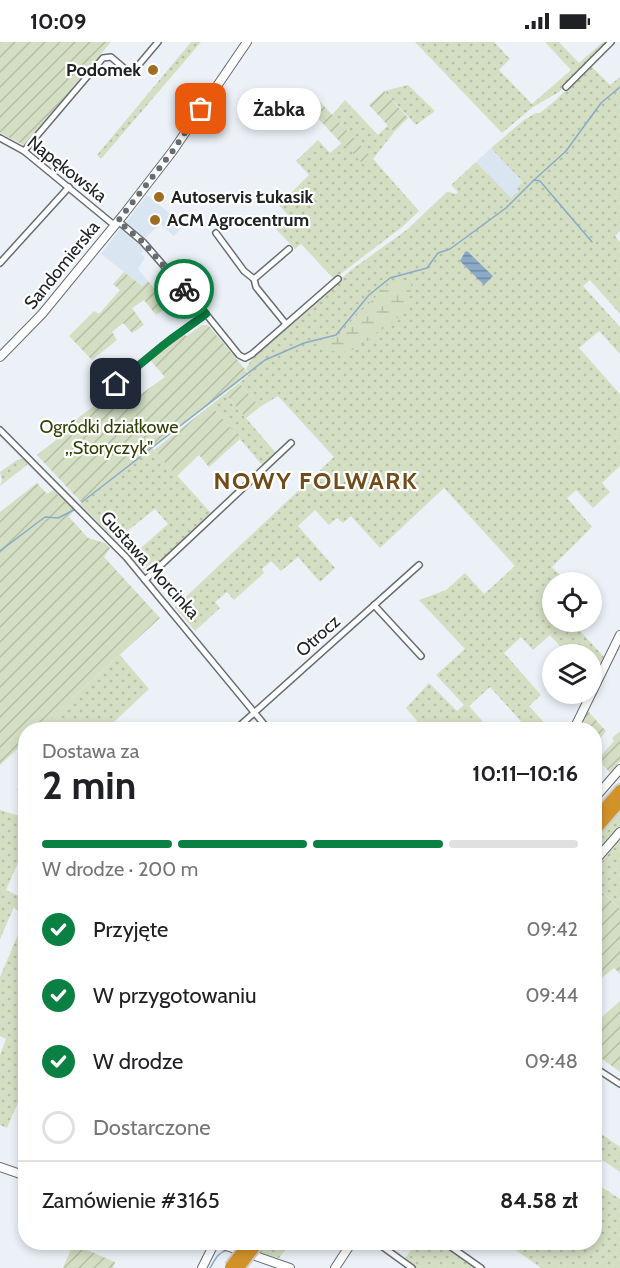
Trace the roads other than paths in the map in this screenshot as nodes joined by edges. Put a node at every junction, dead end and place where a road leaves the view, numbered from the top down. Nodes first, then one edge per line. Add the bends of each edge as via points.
1 (158, 42) edge
2 (247, 42) edge
3 (611, 42) edge
4 (566, 87) dead end
5 (0, 138) edge
6 (24, 151) junction
7 (69, 187) junction
8 (116, 223) junction
9 (216, 233) dead end
10 (289, 249) dead end
11 (0, 263) edge
12 (254, 279) junction
13 (338, 279) dead end
14 (206, 314) junction
15 (286, 324) junction
16 (0, 357) edge
17 (116, 384) dead end
18 (0, 430) edge
19 (291, 443) dead end
20 (419, 565) dead end
21 (145, 579) junction
22 (374, 605) junction
23 (620, 635) edge
24 (421, 656) dead end
25 (255, 712) junction
26 (244, 722) edge
27 (263, 722) edge
28 (577, 722) edge
29 (620, 769) edge
30 (602, 790) edge
31 (620, 790) edge
32 (620, 802) edge
33 (602, 811) edge
34 (602, 823) edge
35 (620, 832) edge
36 (602, 853) edge
37 (602, 1072) edge
38 (620, 1084) edge
39 (0, 1167) edge
40 (18, 1173) edge
41 (211, 1250) edge
42 (234, 1250) edge
43 (244, 1250) edge
44 (251, 1250) edge
45 (347, 1250) edge
46 (387, 1250) edge
47 (455, 1250) edge
48 (269, 1265) edge
49 (202, 1268) edge
50 (233, 1268) edge
51 (290, 1268) edge
52 (335, 1268) edge
53 (412, 1268) edge
54 (481, 1268) edge

1 - 6 street via 131,74 111,57 103,58
2 - 8 street, Sandomierska via 172,152
3 - 4 street
5 - 6 street, Napękowska
6 - 7 street, Napękowska
7 - 8 street, Napękowska
7 - 11 street
8 - 14 street, Napękowska via 143,242
8 - 16 street, Sandomierska via 43,313
9 - 12 street
10 - 12 street
12 - 15 street via 256,287
13 - 15 street
14 - 15 street, Napękowska via 245,358
14 - 17 street
18 - 21 street, Gustawa Morcinka
19 - 21 street
20 - 22 street, Otrocz
21 - 25 street, Gustawa Morcinka
22 - 24 street
22 - 25 street, Otrocz
23 - 28 street
25 - 26 street, Otrocz
25 - 27 street, Gustawa Morcinka
29 - 30 street
31 - 33 highway
32 - 34 highway
35 - 36 street
37 - 38 street
39 - 40 street
41 - 49 street
42 - 48 street
43 - 50 highway, bridge
44 - 50 highway, bridge
45 - 52 street
46 - 53 street
47 - 54 street
48 - 51 street

